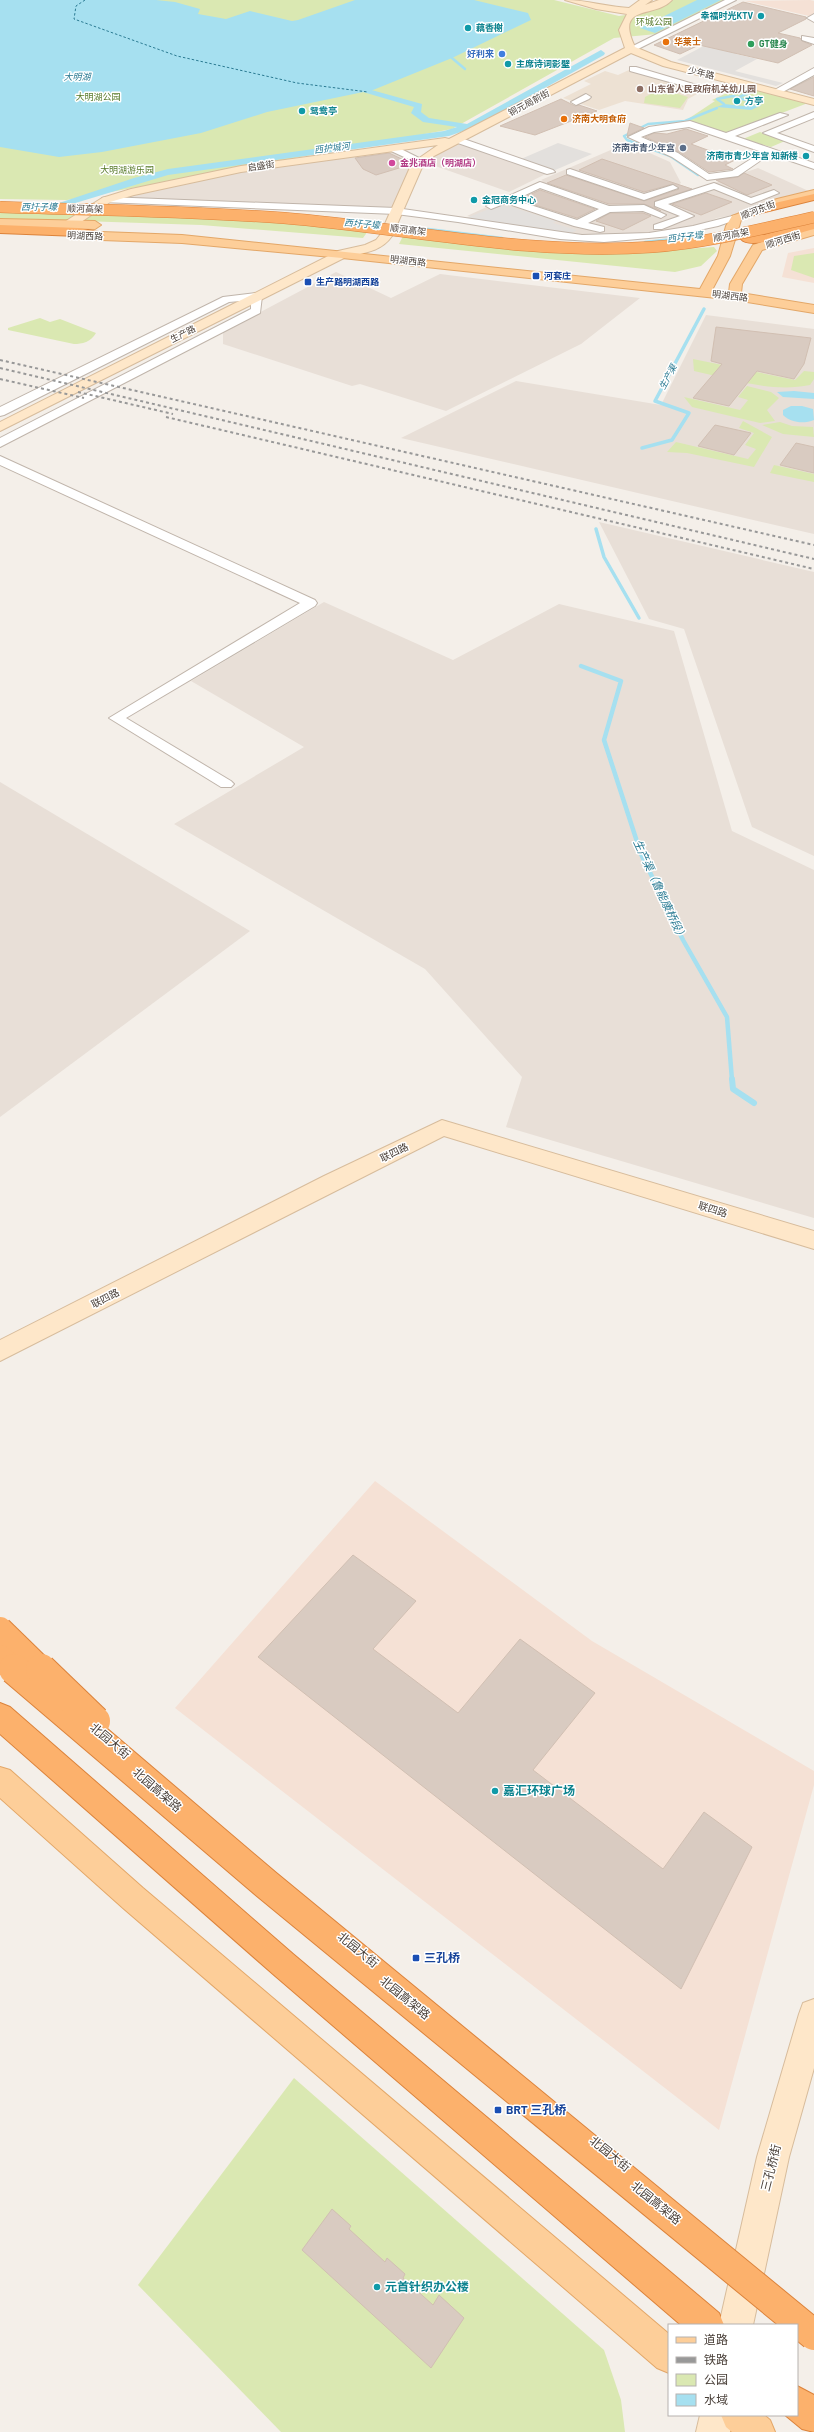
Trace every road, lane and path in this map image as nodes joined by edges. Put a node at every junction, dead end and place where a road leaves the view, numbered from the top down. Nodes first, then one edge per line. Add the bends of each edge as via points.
1 (570, 0) edge
2 (582, 0) edge
3 (647, 0) edge
4 (667, 0) edge
5 (732, 0) edge
6 (633, 12) junction
7 (805, 38) dead end
8 (814, 41) edge
9 (631, 50) junction
10 (682, 68) junction
11 (633, 69) dead end
12 (814, 71) edge
13 (663, 77) junction
14 (712, 91) dead end
15 (776, 92) junction
16 (586, 97) dead end
17 (576, 102) dead end
18 (814, 107) edge
19 (802, 108) dead end
20 (789, 112) dead end
21 (772, 131) junction
22 (731, 138) junction
23 (460, 139) junction
24 (814, 145) edge
25 (392, 148) junction
26 (814, 149) edge
27 (769, 151) junction
28 (786, 156) junction
29 (755, 160) junction
30 (420, 161) junction
31 (814, 166) edge
32 (550, 172) dead end
33 (570, 172) dead end
34 (707, 177) junction
35 (562, 184) dead end
36 (774, 193) dead end
37 (814, 193) edge
38 (644, 197) junction
39 (814, 197) edge
40 (106, 200) junction
41 (506, 200) junction
42 (0, 202) edge
43 (658, 204) junction
44 (492, 206) dead end
45 (0, 207) edge
46 (644, 208) junction
47 (753, 211) junction
48 (600, 212) junction
49 (814, 212) edge
50 (395, 215) junction
51 (814, 217) edge
52 (676, 220) junction
53 (734, 221) junction
54 (0, 223) edge
55 (70, 224) junction
56 (578, 224) junction
57 (814, 225) edge
58 (700, 228) junction
59 (0, 229) edge
60 (814, 231) edge
61 (0, 233) edge
62 (794, 235) junction
63 (99, 236) junction
64 (747, 239) junction
65 (776, 241) junction
66 (369, 248) junction
67 (342, 254) junction
68 (707, 287) junction
69 (735, 290) junction
70 (256, 296) junction
71 (814, 297) edge
72 (814, 309) edge
73 (0, 412) edge
74 (0, 427) edge
75 (0, 443) edge
76 (0, 460) edge
77 (226, 784) dead end
78 (814, 1240) edge
79 (0, 1351) edge
80 (0, 1629) edge
81 (0, 1648) edge
82 (0, 1657) edge
83 (0, 1716) edge
84 (0, 1780) edge
85 (266, 1884) junction
86 (814, 2014) edge
87 (748, 2265) junction
88 (814, 2321) edge
89 (706, 2324) edge
90 (736, 2324) edge
91 (814, 2335) edge
92 (668, 2355) edge
93 (798, 2404) edge
94 (717, 2416) edge
95 (739, 2416) edge
96 (814, 2417) edge
97 (713, 2432) edge
98 (758, 2432) edge

1 - 6 main road via 606,9
2 - 6 main road
3 - 6 main road via 640,3
4 - 6 main road
5 - 9 street, 铜元局前街
6 - 9 main road via 626,19 623,31
7 - 8 street
9 - 10 main road, 少年路
9 - 23 main road, 铜元局前街
10 - 13 street
10 - 15 main road, 少年路
11 - 13 street
12 - 15 street
13 - 14 street
15 - 18 main road, 少年路
16 - 17 street
18 - 19 street
18 - 21 street
18 - 22 street
20 - 22 street
21 - 24 street
21 - 26 street via 768,133
22 - 27 street
22 - 34 street via 690,124 652,129 633,138 675,155
23 - 25 main road, 启盛街
23 - 30 main road, 铜元局前街
23 - 32 street
25 - 30 street
25 - 40 main road, 启盛街 via 241,169 131,192
27 - 28 street
27 - 29 street
28 - 29 street via 772,161
28 - 31 street
29 - 34 street via 735,174
30 - 50 main road
33 - 38 street
34 - 38 street
35 - 38 street via 625,205
36 - 43 street via 751,201 714,186
37 - 47 main road, 顺河东街
39 - 47 highway
40 - 50 street
40 - 55 main road, 启盛街, bridge
41 - 44 street
41 - 48 street via 540,185
41 - 56 street
42 - 49 highway, 顺河高架 via 252,210 531,237 609,240 694,234
43 - 46 street
43 - 52 street via 689,216
45 - 51 highway, 顺河高架, bridge via 185,212 276,218 528,243 629,248 687,243
46 - 48 street
46 - 52 street
47 - 53 main road, 顺河东街
48 - 56 street
50 - 58 street via 466,218 561,236 605,238 650,237
50 - 66 main road via 386,236 380,243
52 - 56 street via 634,233
52 - 58 street
53 - 58 street
53 - 64 main road via 736,235
53 - 68 main road, 顺河东街 via 727,250
54 - 55 main road, 明湖西路
55 - 66 main road, 明湖西路 via 213,231
57 - 62 highway
57 - 64 highway via 765,239
59 - 63 highway via 78,232
60 - 62 main road, 顺河西街
61 - 63 main road, 明湖西路
62 - 65 main road, 顺河西街
63 - 67 main road, 明湖西路 via 182,239
64 - 65 main road
65 - 69 main road, 顺河西街 via 757,248
66 - 67 main road, 生产路
66 - 68 main road, 明湖西路
67 - 68 main road, 明湖西路
67 - 70 main road, 生产路
68 - 69 main road, 明湖西路
69 - 71 main road, 明湖西路
69 - 72 main road, 明湖西路
70 - 73 street via 227,298
70 - 74 main road, 生产路
70 - 75 street via 256,310
76 - 77 street via 310,603 116,718
78 - 79 main road, 联四路 via 442,1128
80 - 85 highway, bridge via 178,1806
81 - 87 main road, 北园大街 via 338,1934
82 - 85 highway, 北园高架路, bridge
83 - 89 highway via 282,1964
84 - 92 main road via 133,1898
85 - 91 highway, 北园高架路, bridge
86 - 87 main road, 三孔桥街 via 773,2157
87 - 88 main road, 北园大街
87 - 90 main road, 三孔桥街
93 - 96 highway
94 - 97 main road
95 - 98 main road

